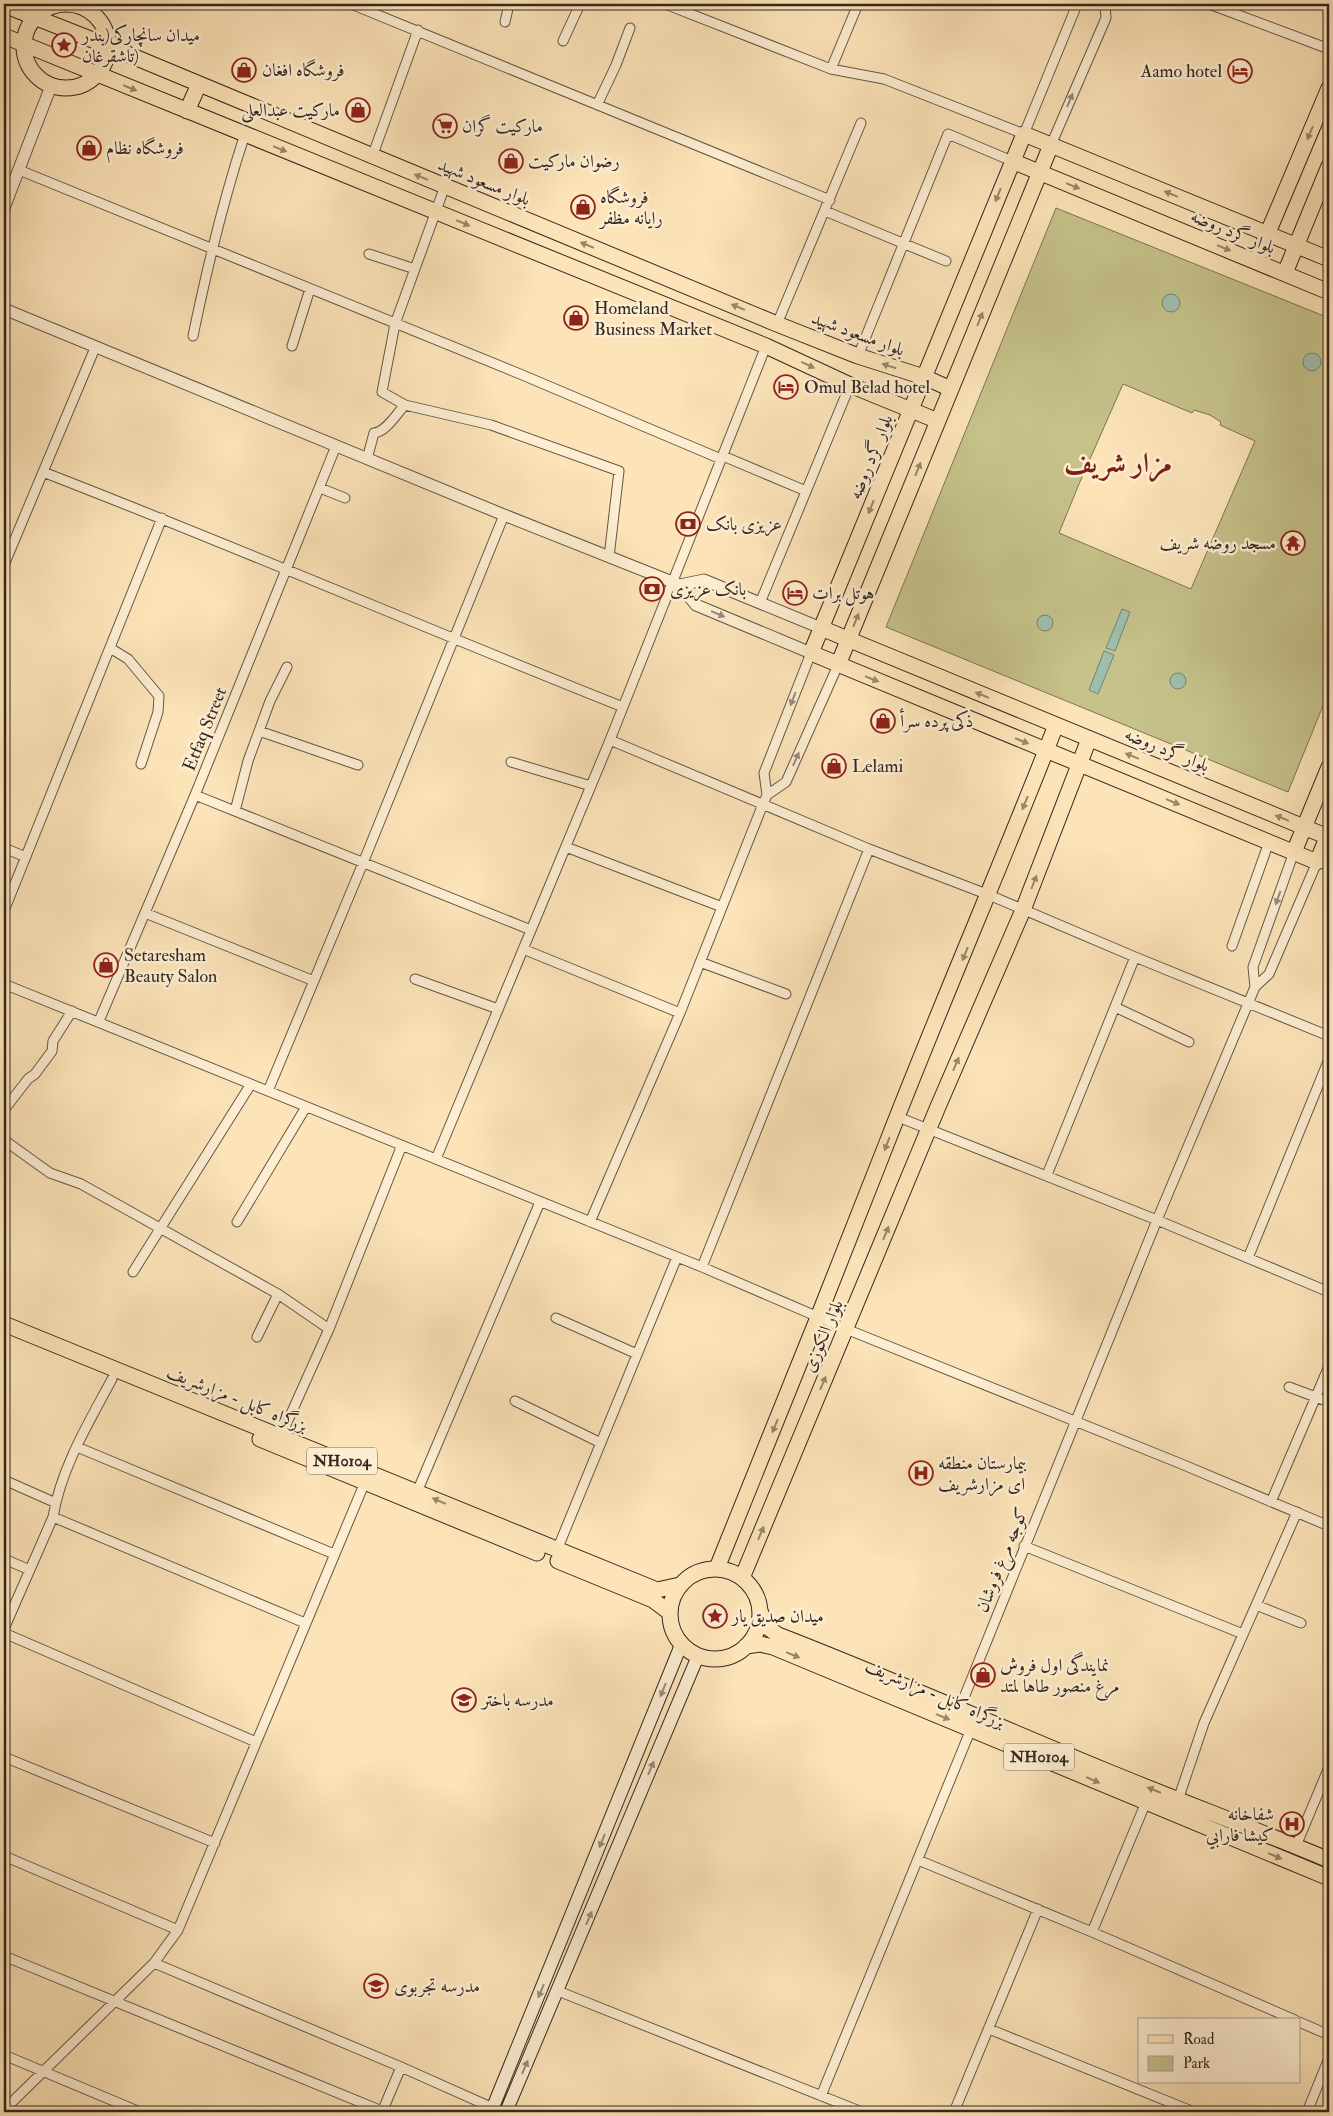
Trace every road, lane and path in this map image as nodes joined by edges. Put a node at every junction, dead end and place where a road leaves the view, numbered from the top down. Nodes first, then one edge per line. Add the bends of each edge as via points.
1 (351, 4) edge
2 (509, 4) edge
3 (580, 4) edge
4 (665, 4) edge
5 (858, 4) edge
6 (1079, 4) edge
7 (1105, 4) edge
8 (1209, 4) edge
9 (4, 5) edge
10 (78, 5) edge
11 (1223, 6) edge
12 (35, 18) junction
13 (505, 22) dead end
14 (630, 28) dead end
15 (418, 30) junction
16 (4, 36) edge
17 (563, 42) dead end
18 (24, 44) junction
19 (108, 46) junction
20 (1329, 49) edge
21 (831, 69) junction
22 (97, 75) junction
23 (198, 84) junction
24 (51, 86) junction
25 (1329, 88) edge
26 (597, 105) junction
27 (186, 111) junction
28 (862, 123) dead end
29 (245, 134) junction
30 (1024, 134) junction
31 (324, 136) junction
32 (1051, 145) junction
33 (372, 157) junction
34 (1012, 161) junction
35 (313, 162) junction
36 (1329, 166) edge
37 (19, 170) junction
38 (1039, 172) junction
39 (445, 186) junction
40 (1325, 189) edge
41 (830, 200) junction
42 (4, 208) edge
43 (435, 211) junction
44 (826, 211) junction
45 (1267, 234) junction
46 (564, 236) junction
47 (903, 243) junction
48 (1296, 246) junction
49 (211, 249) junction
50 (369, 254) dead end
51 (1329, 259) edge
52 (554, 261) junction
53 (946, 261) dead end
54 (1256, 261) junction
55 (415, 269) junction
56 (1285, 273) junction
57 (310, 289) junction
58 (1329, 292) edge
59 (4, 309) edge
60 (396, 324) junction
61 (777, 324) junction
62 (792, 330) junction
63 (192, 336) dead end
64 (292, 346) dead end
65 (766, 346) junction
66 (95, 348) junction
67 (781, 353) junction
68 (858, 356) junction
69 (924, 377) junction
70 (850, 385) junction
71 (951, 388) junction
72 (405, 405) junction
73 (910, 410) junction
74 (938, 420) junction
75 (336, 446) junction
76 (722, 457) junction
77 (367, 459) junction
78 (43, 472) junction
79 (320, 488) junction
80 (806, 491) junction
81 (345, 498) dead end
82 (504, 515) junction
83 (162, 518) junction
84 (609, 556) junction
85 (4, 565) edge
86 (287, 570) junction
87 (676, 583) junction
88 (760, 603) junction
89 (821, 628) junction
90 (452, 639) junction
91 (848, 640) junction
92 (110, 648) junction
93 (811, 654) junction
94 (838, 665) junction
95 (287, 667) dead end
96 (622, 707) junction
97 (1056, 725) junction
98 (259, 731) junction
99 (1089, 739) junction
100 (610, 740) junction
101 (1046, 750) junction
102 (511, 762) dead end
103 (141, 764) dead end
104 (1080, 764) junction
105 (358, 765) dead end
106 (1329, 767) edge
107 (591, 786) junction
108 (195, 795) junction
109 (764, 799) junction
110 (235, 811) junction
111 (1305, 827) junction
112 (1329, 836) edge
113 (1269, 842) junction
114 (566, 847) junction
115 (4, 848) edge
116 (869, 849) junction
117 (1294, 852) junction
118 (26, 857) junction
119 (363, 862) junction
120 (1323, 863) edge
121 (989, 895) junction
122 (722, 907) junction
123 (1023, 910) junction
124 (4, 911) edge
125 (145, 913) junction
126 (531, 930) junction
127 (1232, 946) dead end
128 (523, 949) junction
129 (1135, 957) junction
130 (700, 962) junction
131 (415, 979) dead end
132 (314, 981) junction
133 (4, 984) edge
134 (1255, 987) junction
135 (786, 994) dead end
136 (1248, 1003) junction
137 (1115, 1007) junction
138 (498, 1009) junction
139 (72, 1011) junction
140 (680, 1013) junction
141 (99, 1021) junction
142 (1329, 1036) edge
143 (1189, 1042) dead end
144 (1329, 1059) edge
145 (1327, 1072) edge
146 (251, 1084) junction
147 (268, 1091) junction
148 (306, 1106) junction
149 (4, 1110) edge
150 (898, 1117) junction
151 (930, 1128) junction
152 (4, 1140) edge
153 (402, 1145) junction
154 (436, 1159) junction
155 (1047, 1175) junction
156 (540, 1202) junction
157 (1157, 1220) junction
158 (236, 1222) dead end
159 (590, 1222) junction
160 (160, 1229) junction
161 (677, 1257) junction
162 (1248, 1258) junction
163 (702, 1267) junction
164 (133, 1272) dead end
165 (1329, 1292) edge
166 (278, 1294) junction
167 (556, 1318) dead end
168 (820, 1318) junction
169 (4, 1324) edge
170 (329, 1329) junction
171 (846, 1329) junction
172 (4, 1334) edge
173 (257, 1337) dead end
174 (637, 1354) junction
175 (1329, 1366) edge
176 (112, 1378) junction
177 (1289, 1387) dead end
178 (1316, 1398) junction
179 (515, 1401) dead end
180 (1329, 1402) edge
181 (1076, 1422) junction
182 (282, 1436) junction
183 (601, 1444) junction
184 (77, 1447) junction
185 (4, 1480) edge
186 (365, 1482) junction
187 (417, 1492) junction
188 (1271, 1502) junction
189 (56, 1503) junction
190 (1297, 1512) junction
191 (53, 1517) junction
192 (1329, 1526) edge
193 (1024, 1546) junction
194 (557, 1550) junction
195 (334, 1554) junction
196 (4, 1559) edge
197 (717, 1568) junction
198 (30, 1570) junction
199 (742, 1578) junction
200 (680, 1585) junction
201 (1256, 1605) junction
202 (670, 1612) junction
203 (760, 1612) junction
204 (305, 1623) junction
205 (1300, 1624) dead end
206 (4, 1629) edge
207 (4, 1633) edge
208 (1243, 1634) junction
209 (681, 1645) junction
210 (746, 1646) junction
211 (698, 1656) junction
212 (959, 1710) junction
213 (971, 1729) junction
214 (256, 1742) junction
215 (4, 1757) edge
216 (1329, 1766) edge
217 (1178, 1800) junction
218 (1146, 1802) junction
219 (215, 1843) junction
220 (1296, 1846) junction
221 (4, 1856) edge
222 (918, 1860) junction
223 (1329, 1860) edge
224 (1329, 1878) edge
225 (1038, 1909) junction
226 (178, 1930) junction
227 (1092, 1932) junction
228 (4, 1956) edge
229 (154, 1963) junction
230 (558, 1991) junction
231 (114, 2002) junction
232 (1290, 2018) edge
233 (1300, 2022) edge
234 (989, 2029) junction
235 (1329, 2034) edge
236 (4, 2055) edge
237 (1329, 2058) edge
238 (401, 2067) junction
239 (43, 2071) junction
240 (821, 2096) junction
241 (382, 2111) edge
242 (495, 2111) edge
243 (5, 2112) edge
244 (140, 2112) edge
245 (506, 2112) edge
246 (862, 2112) edge
247 (954, 2112) edge
248 (1194, 2112) edge
249 (1307, 2112) edge

1 - 15 street
2 - 13 street
3 - 17 street
4 - 21 street
5 - 21 street
6 - 30 street
32 -> 7 street via 1106,18
8 - 11 street
9 - 12 main road, بلوار مسعود شهید
10 - 12 main road via 55,5
10 - 19 main road via 100,21
11 - 20 street
12 - 18 main road via 25,34
12 - 19 main road, بلوار مسعود شهید
14 - 26 street
15 - 26 street
15 - 33 street
16 - 18 main road
18 - 22 main road
18 - 24 main road via 30,69
19 - 22 main road via 107,57
19 - 23 main road, بلوار مسعود شهید
21 - 30 street via 884,79
22 - 24 main road via 76,87
22 -> 27 main road
23 - 27 main road
23 - 31 main road, بلوار مسعود شهید
24 - 37 street
25 -> 45 main road
26 - 41 street
27 - 29 main road
28 - 41 street
29 -> 35 main road
29 - 49 street
30 - 32 main road, بلوار گرد روضه
30 - 34 main road, بلوار گرد روضه
31 - 33 main road, بلوار مسعود شهید
31 - 35 main road
32 - 38 main road
45 -> 32 main road, بلوار گرد روضه
39 -> 33 main road, بلوار مسعود شهید
34 - 38 main road, بلوار گرد روضه
34 - 47 street via 948,134
34 -> 69 main road, بلوار گرد روضه
35 - 43 main road
36 - 40 main road
37 - 42 street
37 - 49 street
38 -> 54 main road, بلوار گرد روضه
71 -> 38 main road
39 - 43 street
39 - 46 main road, بلوار مسعود شهید
40 - 48 main road
41 - 44 street
43 -> 52 main road
43 - 55 street
44 - 47 street
44 - 61 street
45 - 48 main road, بلوار گرد روضه
45 - 54 main road
46 - 52 main road
61 -> 46 main road, بلوار مسعود شهید
47 - 53 street
47 - 68 street
48 - 51 main road, بلوار گرد روضه
48 - 56 main road
49 - 57 street
49 - 63 street
50 - 55 street
52 - 65 main road
54 - 56 main road, بلوار گرد روضه
55 - 60 street
56 - 58 main road, بلوار گرد روضه
57 - 60 street
57 - 64 street
59 - 66 street
60 - 72 street via 382,392
60 - 76 street
61 - 62 main road, بلوار مسعود شهید
62 - 67 main road
62 - 68 main road, بلوار مسعود شهید
65 - 67 main road
65 - 76 street
66 - 75 street
66 - 78 street
67 -> 70 main road
69 -> 68 main road, بلوار مسعود شهید
69 - 71 main road, بلوار مسعود شهید
69 - 73 main road, بلوار گرد روضه
70 - 73 main road
70 - 80 street
71 - 74 main road
72 - 77 street via 378,433 374,433
72 - 84 street via 491,426 618,471
73 - 74 main road
73 -> 89 main road, بلوار گرد روضه
91 -> 74 main road
75 - 77 street
75 - 79 street, Etfaq Street
76 - 80 street
76 - 87 street
77 - 82 street
78 - 83 street
78 - 85 street
79 - 81 street
79 - 86 street, Etfaq Street
80 - 88 street
82 - 84 street
82 - 90 street
83 - 86 street
83 - 92 street
84 - 87 street
86 - 90 street
86 - 108 street, Etfaq Street
87 - 88 street via 704,580
87 -> 93 street via 696,605
87 - 96 street
88 - 89 street
89 - 91 main road, بلوار گرد روضه
89 - 93 main road, بلوار گرد روضه
90 - 96 street
90 - 119 street
91 - 94 main road
97 -> 91 main road, بلوار گرد روضه
92 - 103 street via 128,659 159,696 158,712
92 - 118 street
93 - 94 main road
93 -> 109 street via 764,773
94 -> 101 main road
109 -> 94 street via 786,782
95 - 98 street
96 - 100 street
97 - 99 main road, بلوار گرد روضه
97 - 101 main road, بلوار الکوزی
98 - 105 street
98 - 110 street
99 - 104 main road, بلوار الکوزی
111 -> 99 main road, بلوار گرد روضه
100 - 107 street
100 - 109 street
101 - 104 main road
101 -> 121 main road, بلوار الکوزی
102 - 107 street
104 -> 113 main road
123 -> 104 main road, بلوار الکوزی
106 - 111 main road
107 - 114 street
108 - 110 street
108 - 125 street, Etfaq Street
109 - 116 street
109 - 122 street
110 - 119 street
111 - 112 main road, بلوار گرد روضه
111 - 117 main road
112 - 120 main road, بلوار گرد روضه
113 - 117 main road
113 - 127 street
114 - 122 street
114 - 126 street
115 - 118 street
116 - 121 street
116 - 163 street
117 - 120 main road
117 -> 134 street via 1253,967
118 - 124 street
119 - 126 street
119 - 132 street
120 - 134 street via 1269,974
121 - 123 street
121 -> 150 main road, بلوار الکوزی
122 - 130 street
123 - 129 street
151 -> 123 main road, بلوار الکوزی
125 - 132 street
125 - 141 street, Etfaq Street
126 - 128 street
128 - 138 street
128 - 140 street
129 - 136 street
129 - 137 street
130 - 135 street
130 - 140 street
131 - 138 street
132 - 147 street
133 - 139 street
134 - 136 street, كوجه مرغ فروشان
136 - 142 street
136 - 157 street, كوجه مرغ فروشان
137 - 143 street
137 - 155 street
138 - 154 street
139 - 141 street
139 - 149 street via 52,1041 52,1051
140 - 159 street
141 - 146 street
144 - 145 street
145 - 162 street
146 - 147 street
146 - 160 street
147 - 148 street
148 - 153 street
148 - 158 street
150 - 151 street
150 -> 168 main road, بلوار الکوزی
151 - 155 street
171 -> 151 main road, بلوار الکوزی
152 - 160 street via 50,1173 81,1184
153 - 154 street
153 - 170 street
154 - 156 street
155 - 157 street
156 - 159 street
156 - 187 street
157 - 162 street
157 - 181 street, كوجه مرغ فروشان
159 - 161 street
160 - 164 street
160 - 166 street
161 - 163 street
161 - 174 street
162 - 165 street
163 - 168 street
166 - 170 street
166 - 173 street
167 - 174 street
168 - 171 street
168 -> 197 main road, بلوار الکوزی
169 - 182 main road, بزرگراه کابل - مزارشریف / NH0104
170 - 182 street
171 - 181 street
199 -> 171 main road, بلوار الکوزی
172 - 176 main road, بزرگراه کابل - مزارشریف / NH0104
174 - 183 street
175 - 178 street
176 - 184 street
176 - 186 main road, بزرگراه کابل - مزارشریف / NH0104
177 - 178 street
178 - 180 street
178 - 188 street
179 - 183 street
181 - 188 street
181 - 193 street, كوجه مرغ فروشان
182 - 187 main road, بزرگراه کابل - مزارشریف / NH0104
183 - 194 street
184 - 189 street
184 - 195 street
185 - 189 street
186 - 195 street
186 - 202 main road, بزرگراه کابل - مزارشریف / NH0104 via 653,1600
194 -> 187 main road, بزرگراه کابل - مزارشریف / NH0104
188 - 190 street
189 - 191 street
190 - 192 street
190 - 201 street
191 - 198 street
191 - 204 street
193 - 208 street
193 - 212 street, كوجه مرغ فروشان
194 - 200 main road, بزرگراه کابل - مزارشریف / NH0104 via 657,1590
195 - 204 street
196 - 198 street
197 - 199 main road
197 - 200 main road, NH0104 via 695,1573
198 - 206 street
199 - 203 main road, NH0104 via 751,1587
200 - 202 main road via 672,1598
201 - 205 street
201 - 208 street
202 - 209 main road via 671,1625
203 - 210 main road via 757,1630
203 - 212 main road, بزرگراه کابل - مزارشریف / NH0104 via 767,1627 778,1635
204 - 214 street
207 - 214 street
208 - 217 street via 1204,1723
209 - 211 main road, NH0104
209 -> 242 main road
210 - 211 main road, NH0104 via 724,1658
210 -> 213 main road, بزرگراه کابل - مزارشریف / NH0104 via 760,1644 773,1647
230 -> 211 main road
217 -> 212 main road, بزرگراه کابل - مزارشریف / NH0104
213 -> 218 main road, بزرگراه کابل - مزارشریف / NH0104
213 - 222 street
214 - 219 street
215 - 219 street
216 - 220 street
217 - 220 main road, بزرگراه کابل - مزارشریف / NH0104
218 -> 224 main road, بزرگراه کابل - مزارشریف / NH0104
218 - 227 street
219 - 226 street
220 - 223 main road, بزرگراه کابل - مزارشریف / NH0104
221 - 226 street
222 - 225 street
222 - 240 street
225 - 227 street
225 - 234 street
226 - 229 street
227 - 232 street
228 - 231 street
229 - 231 street
229 - 238 street
230 - 240 street
245 -> 230 main road
231 - 239 street
231 - 241 street
233 - 235 street
234 - 247 street
234 - 248 street
236 - 239 street
237 - 249 street
238 - 241 street
238 - 242 street
239 - 243 street
239 - 244 street
240 - 246 street

